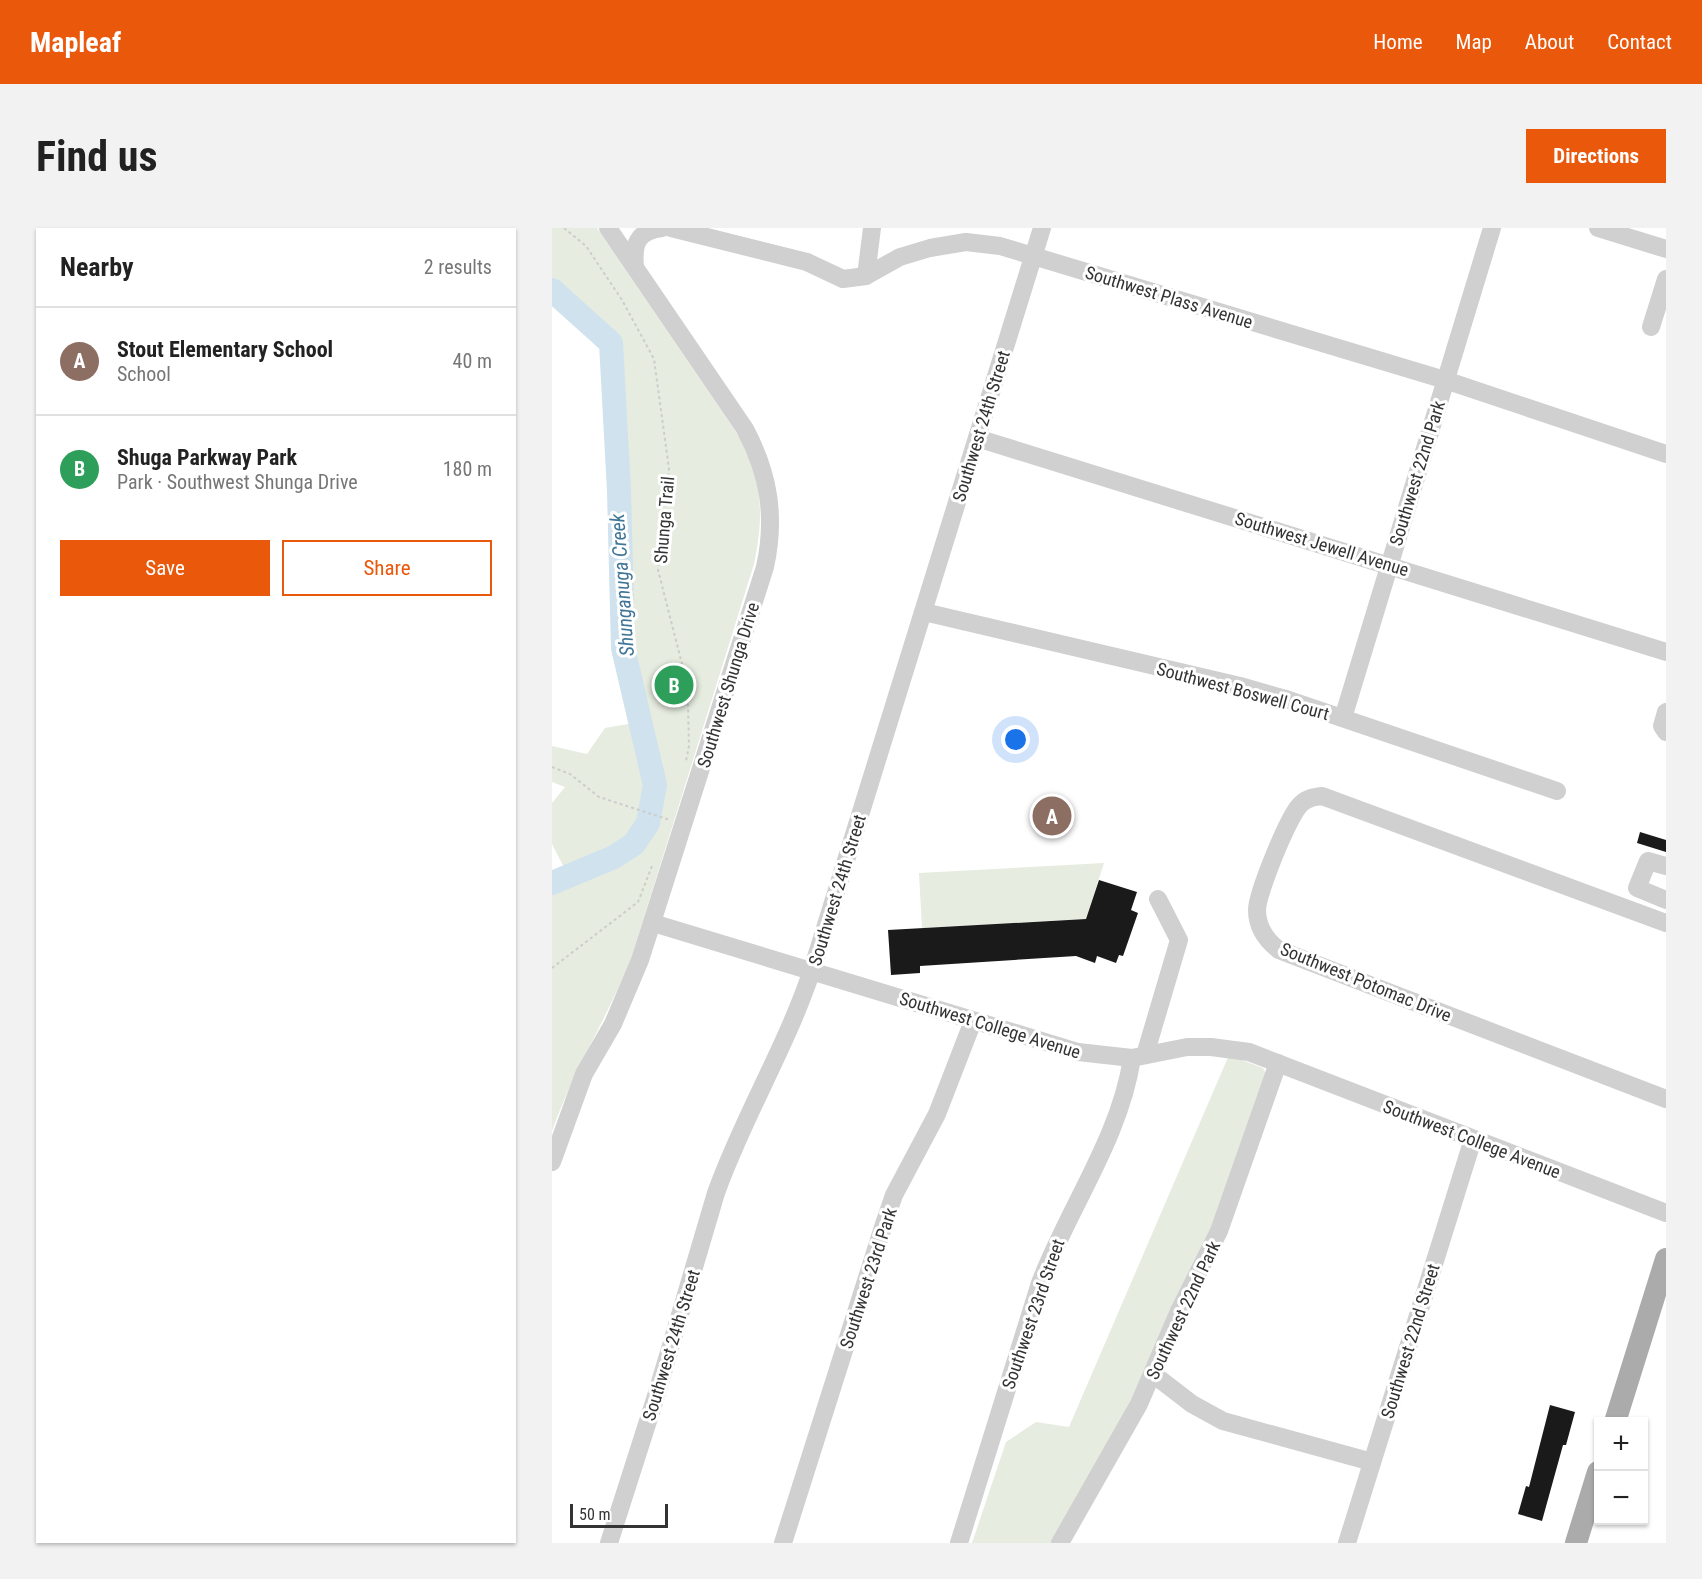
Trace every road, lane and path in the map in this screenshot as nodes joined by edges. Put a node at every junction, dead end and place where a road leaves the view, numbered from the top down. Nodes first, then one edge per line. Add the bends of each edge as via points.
1 (564, 228) edge
2 (608, 228) edge
3 (662, 228) edge
4 (671, 228) edge
5 (872, 228) edge
6 (1042, 228) edge
7 (1492, 228) edge
8 (1599, 228) edge
9 (692, 231) edge
10 (1666, 249) edge
11 (1032, 256) junction
12 (634, 267) junction
13 (866, 276) junction
14 (1666, 279) edge
15 (1651, 327) dead end
16 (1445, 380) junction
17 (977, 438) junction
18 (1666, 454) edge
19 (1388, 565) junction
20 (924, 612) junction
21 (1666, 652) edge
22 (1666, 712) edge
23 (1343, 718) junction
24 (1666, 732) edge
25 (686, 763) dead end
26 (552, 767) edge
27 (1557, 790) dead end
28 (673, 810) dead end
29 (669, 820) dead end
30 (666, 830) dead end
31 (655, 859) dead end
32 (1666, 866) edge
33 (1158, 899) dead end
34 (1666, 900) edge
35 (653, 923) junction
36 (1666, 923) edge
37 (552, 968) edge
38 (812, 970) junction
39 (973, 1021) junction
40 (1138, 1056) junction
41 (1278, 1063) junction
42 (1666, 1099) edge
43 (1473, 1139) junction
44 (552, 1162) edge
45 (1666, 1213) edge
46 (1666, 1260) edge
47 (1153, 1374) junction
48 (1617, 1417) edge
49 (1372, 1462) junction
50 (1594, 1487) edge
51 (609, 1543) edge
52 (783, 1543) edge
53 (959, 1543) edge
54 (1060, 1543) edge
55 (1347, 1543) edge
56 (1576, 1543) edge

1 - 25 path, Shunga Trail via 586,246 622,300 654,359 669,470 658,570 682,664 688,706
2 - 12 street, Southwest Shunga Drive
3 - 12 street via 638,237 633,250
4 - 9 street, Southwest Plass Avenue
5 - 13 street
6 - 11 street, Southwest 24th Street
7 - 16 street, Southwest 22nd Park
8 - 10 street
9 - 13 street, Southwest Plass Avenue via 807,262 843,279
11 - 13 street, Southwest Plass Avenue via 1000,246 966,242 900,257
11 - 16 street, Southwest Plass Avenue
11 - 17 street, Southwest 24th Street
12 - 35 street, Southwest Shunga Drive via 749,436 764,469 771,515 765,567
14 - 15 street
16 - 18 street, Southwest Plass Avenue
16 - 19 street, Southwest 22nd Park
17 - 19 street, Southwest Jewell Avenue
17 - 20 street, Southwest 24th Street
19 - 21 street, Southwest Jewell Avenue
19 - 23 street, Southwest 22nd Park
20 - 23 street, Southwest Boswell Court via 1240,686
20 - 38 street, Southwest 24th Street
22 - 24 street via 1662,726
23 - 27 street, Southwest Boswell Court
26 - 29 path via 570,774 603,799
28 - 30 path
31 - 37 path via 638,902
32 - 34 street via 1648,861 1637,888
33 - 40 street, Southwest 23rd Street via 1179,940
35 - 38 street, Southwest College Avenue
35 - 44 street, Southwest Shunga Drive via 627,994 584,1074
36 - 42 street, Southwest Potomac Drive via 1322,796 1306,800 1292,814 1257,903 1263,933 1279,950
38 - 39 street, Southwest College Avenue
38 - 51 street, Southwest 24th Street via 794,1020 719,1184
39 - 40 street, Southwest College Avenue via 1078,1053
39 - 52 street, Southwest 23rd Park via 951,1082 894,1195
40 - 41 street, Southwest College Avenue via 1210,1047 1249,1052
40 - 53 street, Southwest 23rd Street via 1113,1125 1056,1241 1040,1283
41 - 43 street, Southwest College Avenue
41 - 47 street, Southwest 22nd Park via 1219,1231
43 - 45 street, Southwest College Avenue
43 - 49 street, Southwest 22nd Street
46 - 48 main road
47 - 49 street via 1192,1404 1223,1421
47 - 54 street, Southwest 22nd Park
49 - 55 street, Southwest 22nd Street
50 - 56 main road

